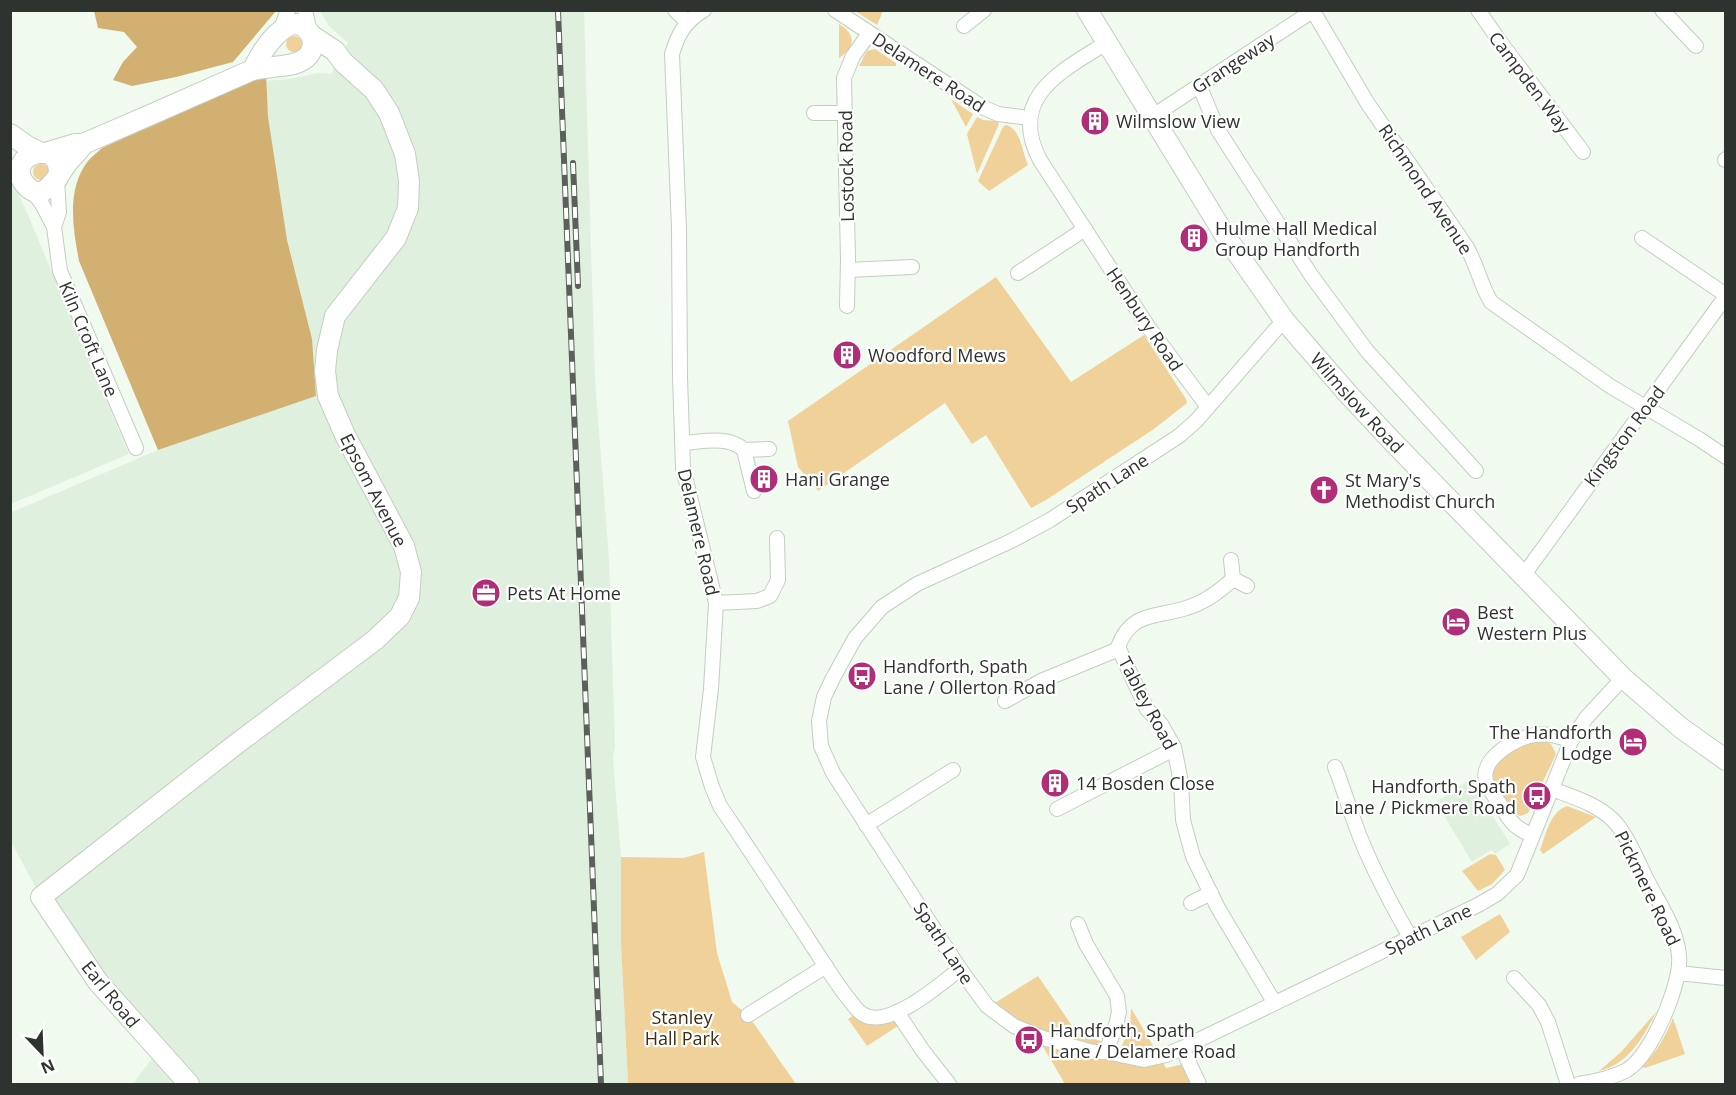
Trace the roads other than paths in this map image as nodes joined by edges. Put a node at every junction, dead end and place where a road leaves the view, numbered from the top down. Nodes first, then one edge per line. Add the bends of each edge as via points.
1 (288, 10) edge
2 (305, 10) edge
3 (675, 10) edge
4 (704, 10) edge
5 (835, 10) edge
6 (984, 10) edge
7 (1088, 10) edge
8 (1479, 10) edge
9 (1662, 10) edge
10 (1314, 11) edge
11 (687, 22) junction
12 (964, 26) dead end
13 (278, 33) junction
14 (310, 34) junction
15 (869, 34) junction
16 (1106, 43) junction
17 (1696, 46) dead end
18 (298, 62) junction
19 (343, 62) junction
20 (253, 70) junction
21 (1199, 85) junction
22 (814, 113) dead end
23 (844, 113) junction
24 (1153, 116) junction
25 (1030, 118) junction
26 (10, 134) edge
27 (83, 144) junction
28 (42, 152) junction
29 (1583, 152) dead end
30 (10, 158) edge
31 (58, 179) junction
32 (26, 184) junction
33 (54, 227) junction
34 (1085, 228) junction
35 (1642, 238) dead end
36 (912, 267) dead end
37 (848, 270) junction
38 (1018, 273) dead end
39 (1725, 296) edge
40 (846, 306) dead end
41 (1284, 320) junction
42 (1208, 407) junction
43 (1647, 407) junction
44 (682, 443) junction
45 (136, 448) dead end
46 (769, 449) dead end
47 (744, 450) junction
48 (1725, 457) edge
49 (1476, 471) dead end
50 (754, 490) dead end
51 (777, 538) dead end
52 (1231, 560) dead end
53 (1522, 576) junction
54 (1233, 579) junction
55 (1247, 586) dead end
56 (716, 603) junction
57 (1119, 649) junction
58 (1623, 678) junction
59 (1005, 701) dead end
60 (1571, 741) junction
61 (1174, 749) junction
62 (1725, 760) edge
63 (1335, 767) dead end
64 (953, 771) dead end
65 (1552, 789) junction
66 (1057, 809) dead end
67 (866, 825) junction
68 (1532, 835) junction
69 (1210, 892) junction
70 (41, 897) joint
71 (1191, 903) dead end
72 (1078, 924) dead end
73 (1410, 937) junction
74 (826, 966) junction
75 (960, 969) junction
76 (1678, 973) junction
77 (1514, 978) dead end
78 (1725, 978) edge
79 (1274, 1002) junction
80 (897, 1012) junction
81 (748, 1015) dead end
82 (1182, 1048) junction
83 (1106, 1052) junction
84 (189, 1084) edge
85 (948, 1084) edge
86 (1199, 1084) edge
87 (1568, 1084) edge
88 (1579, 1084) edge

1 - 13 street
2 - 14 street
3 - 11 street
4 - 11 street, Delamere Road
5 - 15 street, Delamere Road
6 - 12 street
7 - 16 street, Wilmslow Road
8 - 29 street, Campden Way
9 - 17 street
10 - 21 street, Grangeway
10 - 43 street, Richmond Avenue via 1368,104 1474,260 1491,302 1610,386
11 - 44 street, Delamere Road via 678,34 672,54
13 - 14 street via 296,24
13 - 18 street via 274,47 280,57
13 - 20 street
14 - 18 street via 313,48
14 - 19 street, Epsom Avenue via 335,51
15 - 23 street, Lostock Road via 853,56 844,78
15 - 25 street, Delamere Road via 982,107 998,114
16 - 24 street, Wilmslow Road
16 - 25 street via 1057,74 1036,100
18 - 19 street
18 - 20 street
19 - 70 street, Epsom Avenue via 374,90 389,113 405,154 408,208 396,238 335,316 327,350 328,396 404,546 411,572 409,598 400,616 375,640
20 - 27 street
21 - 24 street, Grangeway
21 - 49 street via 1218,130 1311,275 1367,351
22 - 23 street
23 - 37 street, Lostock Road
24 - 41 street, Wilmslow Road via 1226,237
25 - 34 street, Henbury Road via 1040,160
26 - 28 street
27 - 28 street
27 - 31 street
28 - 31 street via 56,160
28 - 32 street via 23,161
30 - 32 street
31 - 32 street via 43,191
31 - 33 street, Kiln Croft Lane via 59,212
32 - 33 street, Kiln Croft Lane
33 - 45 street, Kiln Croft Lane via 60,271
34 - 38 street
34 - 42 street, Henbury Road via 1149,328
35 - 39 street
36 - 37 street
37 - 40 street, Lostock Road
39 - 43 street, Kingston Road
41 - 42 street, Spath Lane
41 - 53 street, Wilmslow Road via 1348,395
42 - 67 street, Spath Lane via 1179,436 1116,478 1011,541 917,584 882,607 864,626 824,697 819,721 826,760
43 - 48 street, Richmond Avenue
43 - 53 street, Kingston Road
44 - 47 street via 731,442
44 - 56 street, Delamere Road via 686,486
46 - 47 street
47 - 50 street
51 - 56 street via 778,580 770,596 757,601
52 - 54 street
53 - 58 street, Wilmslow Road
54 - 55 street
54 - 57 street, Tabley Road via 1208,598 1132,625 1123,633
56 - 74 street, Delamere Road via 703,757 709,777 720,806
57 - 59 street via 1041,681
57 - 61 street, Tabley Road via 1147,709
58 - 60 street, Spath Lane via 1586,718
58 - 62 street, Wilmslow Road
60 - 65 street, Spath Lane
60 - 68 street via 1544,734 1525,737 1493,756 1487,766 1486,783 1510,820 1517,829
61 - 66 street
61 - 69 street, Tabley Road via 1186,839
63 - 73 street via 1375,871
64 - 67 street
65 - 68 street, Spath Lane
65 - 76 street, Pickmere Road via 1591,805 1615,822 1675,936 1680,957
67 - 75 street, Spath Lane
68 - 73 street, Spath Lane via 1517,875 1497,894
69 - 71 street
69 - 79 street, Tabley Road
70 - 84 street, Earl Road via 98,982
72 - 83 street via 1117,996 1119,1012
73 - 79 street, Spath Lane
74 - 80 street, Delamere Road via 862,1014 879,1018
74 - 81 street
75 - 80 street, Delamere Road
75 - 83 street, Spath Lane via 987,1006 1014,1026 1043,1038
76 - 78 street
76 - 88 street, Pickmere Road via 1661,1024 1630,1068
77 - 87 street via 1539,1005 1548,1022
79 - 82 street, Spath Lane
80 - 85 street
82 - 83 street, Spath Lane via 1144,1060
82 - 86 street

